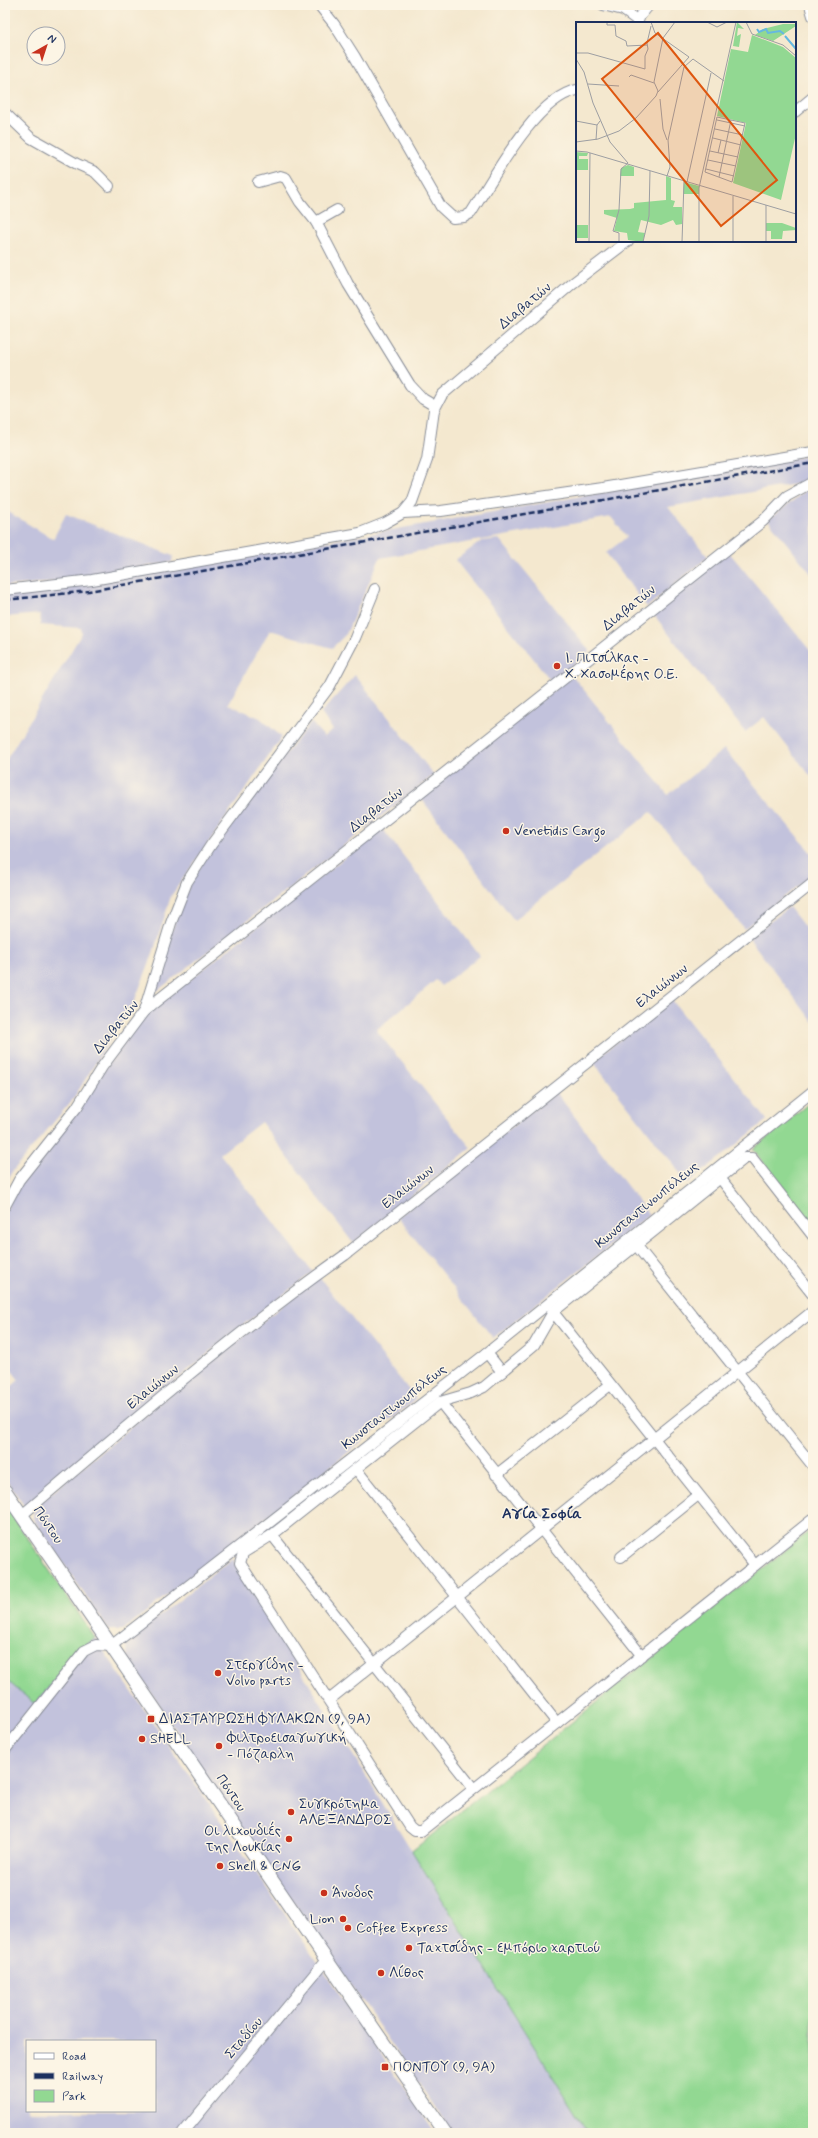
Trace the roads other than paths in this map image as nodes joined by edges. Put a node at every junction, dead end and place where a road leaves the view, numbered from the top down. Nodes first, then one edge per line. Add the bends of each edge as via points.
1 (319, 5) edge
2 (603, 5) edge
3 (650, 5) edge
4 (810, 5) edge
5 (813, 16) edge
6 (638, 22) edge
7 (576, 90) edge
8 (813, 97) edge
9 (796, 111) edge
10 (5, 113) edge
11 (258, 182) dead end
12 (109, 186) dead end
13 (337, 210) dead end
14 (316, 222) junction
15 (627, 242) edge
16 (435, 406) junction
17 (813, 452) edge
18 (813, 482) edge
19 (403, 513) junction
20 (375, 589) dead end
21 (5, 590) edge
22 (813, 884) edge
23 (144, 1011) junction
24 (813, 1091) edge
25 (720, 1178) junction
26 (5, 1206) edge
27 (813, 1236) edge
28 (636, 1245) junction
29 (813, 1295) edge
30 (813, 1311) edge
31 (553, 1312) junction
32 (486, 1353) junction
33 (502, 1372) junction
34 (737, 1372) junction
35 (610, 1385) junction
36 (440, 1402) junction
37 (654, 1440) junction
38 (813, 1466) edge
39 (356, 1469) junction
40 (496, 1475) junction
41 (5, 1490) edge
42 (698, 1495) junction
43 (22, 1515) junction
44 (813, 1519) edge
45 (541, 1530) junction
46 (272, 1535) junction
47 (620, 1557) dead end
48 (755, 1565) junction
49 (458, 1597) junction
50 (111, 1646) junction
51 (642, 1656) junction
52 (374, 1665) junction
53 (329, 1700) junction
54 (557, 1723) junction
55 (5, 1750) edge
56 (473, 1788) junction
57 (326, 1960) junction
58 (183, 2133) edge
59 (445, 2133) edge

1 - 7 street via 355,57 441,207 453,218 471,213 535,118 559,97
2 - 6 street via 623,10
3 - 6 street
4 - 5 street
8 - 9 street
10 - 12 street via 31,138 95,172
11 - 14 street via 284,176
13 - 14 street
14 - 16 street via 348,284 410,385 423,399
15 - 16 street, Διαβατών via 573,283 442,395
16 - 19 street via 421,482 412,502
17 - 19 street via 603,488 441,511
18 - 23 street, Διαβατών via 787,496 762,521
19 - 21 street via 360,533 92,580
20 - 23 street via 355,638 330,686 211,845 187,882 171,923
22 - 43 street, Ελαιώνων via 345,1256 282,1300
23 - 26 street, Διαβατών via 106,1061 76,1107 19,1180
24 - 32 street, Κωνσταντινουπόλεως
25 - 27 street via 745,1158 752,1158
25 - 28 street
25 - 29 street
28 - 31 street
28 - 34 street
30 - 34 street
31 - 33 street via 534,1345
31 - 35 street
32 - 33 street
32 - 50 street, Κωνσταντινουπόλεως
33 - 36 street via 484,1387
34 - 37 street
34 - 38 street
35 - 37 street
35 - 40 street
36 - 39 street
36 - 40 street
37 - 42 street
37 - 45 street
39 - 46 street
39 - 49 street
40 - 45 street
41 - 43 street, Πόντου
42 - 47 street
42 - 48 street
43 - 50 street, Πόντου
44 - 48 street
45 - 49 street
45 - 51 street
46 - 52 street
46 - 53 street via 243,1553 240,1563
48 - 51 street
49 - 52 street
49 - 54 street
50 - 55 street via 96,1645 84,1651
50 - 57 street, Πόντου
51 - 54 street
52 - 53 street
52 - 56 street
53 - 56 street via 415,1831 421,1831
54 - 56 street
57 - 58 street, Σταδίου
57 - 59 street, Πόντου

